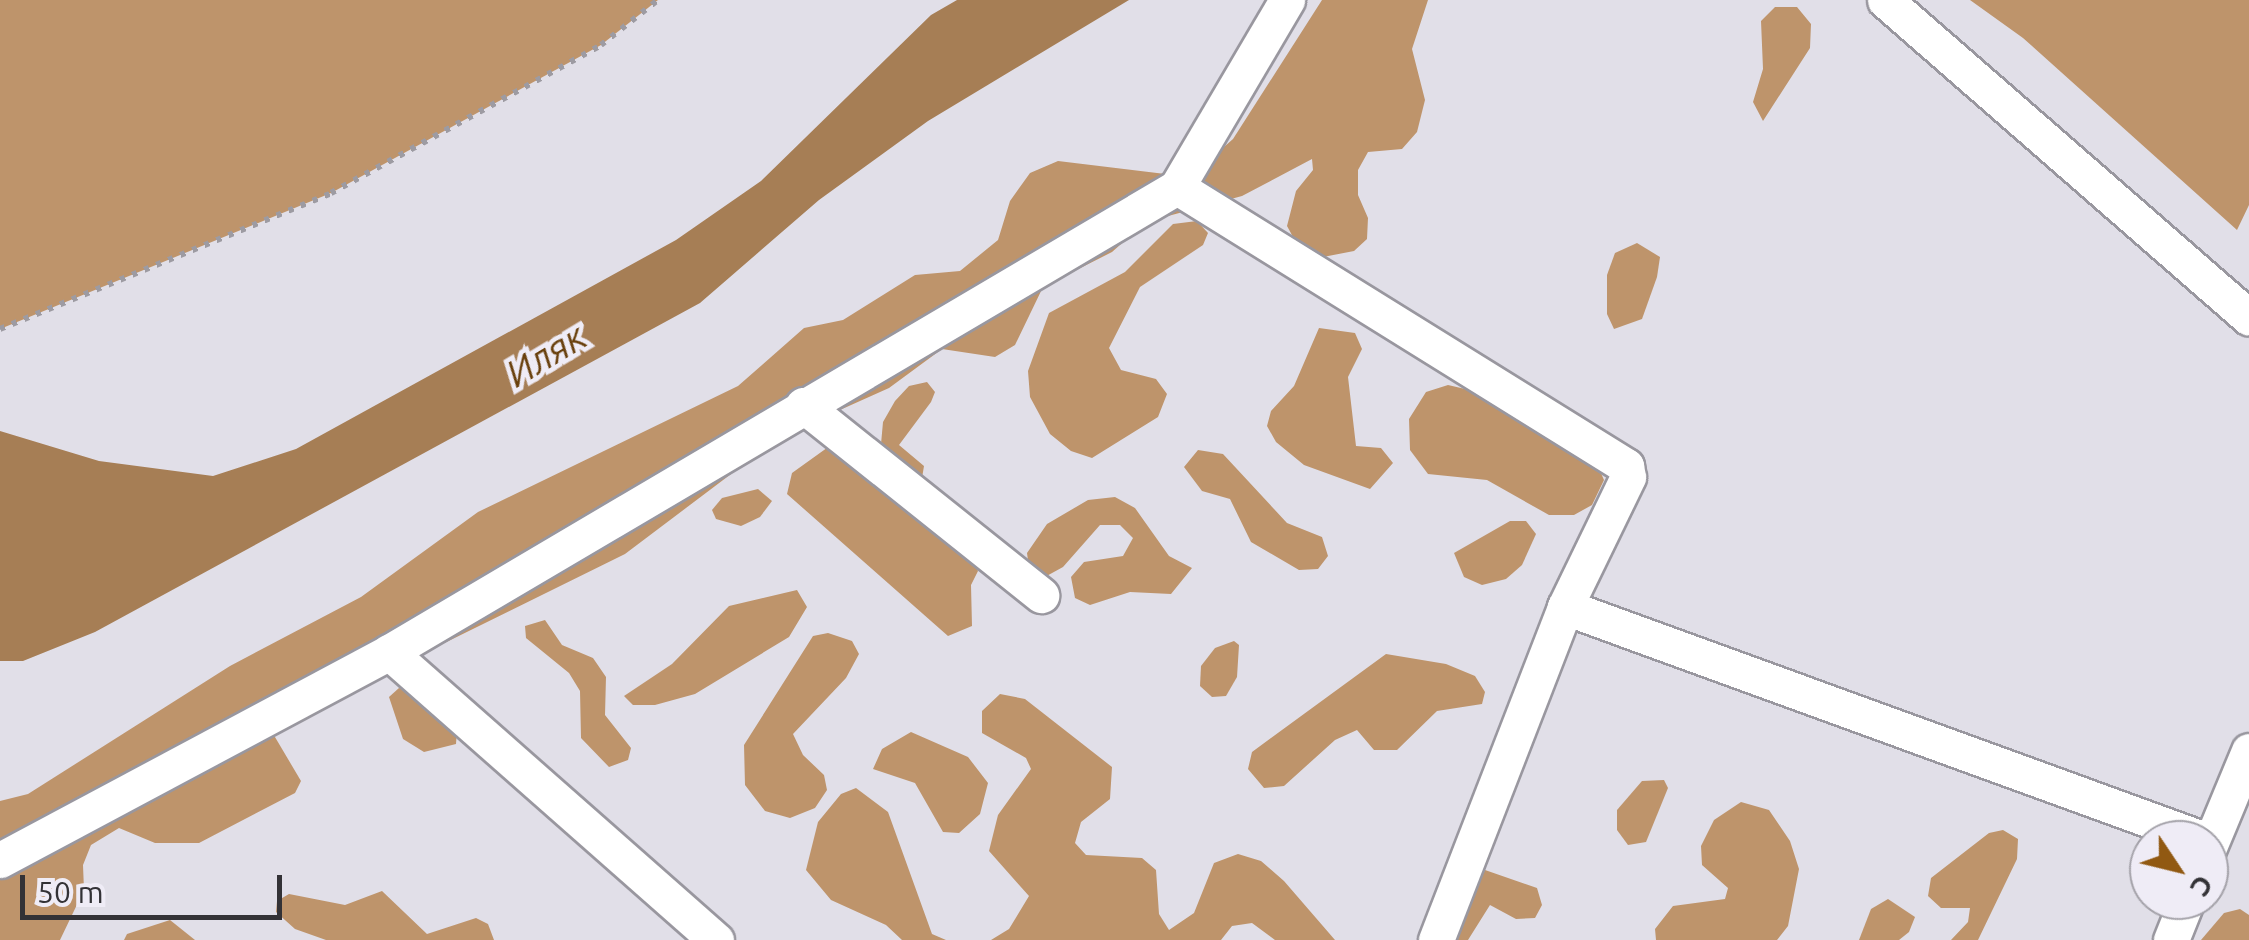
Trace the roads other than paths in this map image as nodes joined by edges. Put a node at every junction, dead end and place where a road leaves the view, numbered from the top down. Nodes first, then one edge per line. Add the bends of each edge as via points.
1 (1287, 0) edge
2 (1885, 0) edge
3 (1177, 187) junction
4 (2249, 317) edge
5 (803, 405) junction
6 (1041, 595) dead end
7 (1565, 607) junction
8 (389, 652) junction
9 (2249, 751) edge
10 (2149, 820) edge
11 (2219, 820) edge
12 (0, 860) edge
13 (716, 940) edge
14 (1436, 940) edge

1 - 3 street
2 - 4 street
3 - 5 street
3 - 7 street via 1626,466 1628,477
5 - 6 street
5 - 8 street
7 - 10 street
7 - 14 street
8 - 12 street
8 - 13 street
9 - 11 street

